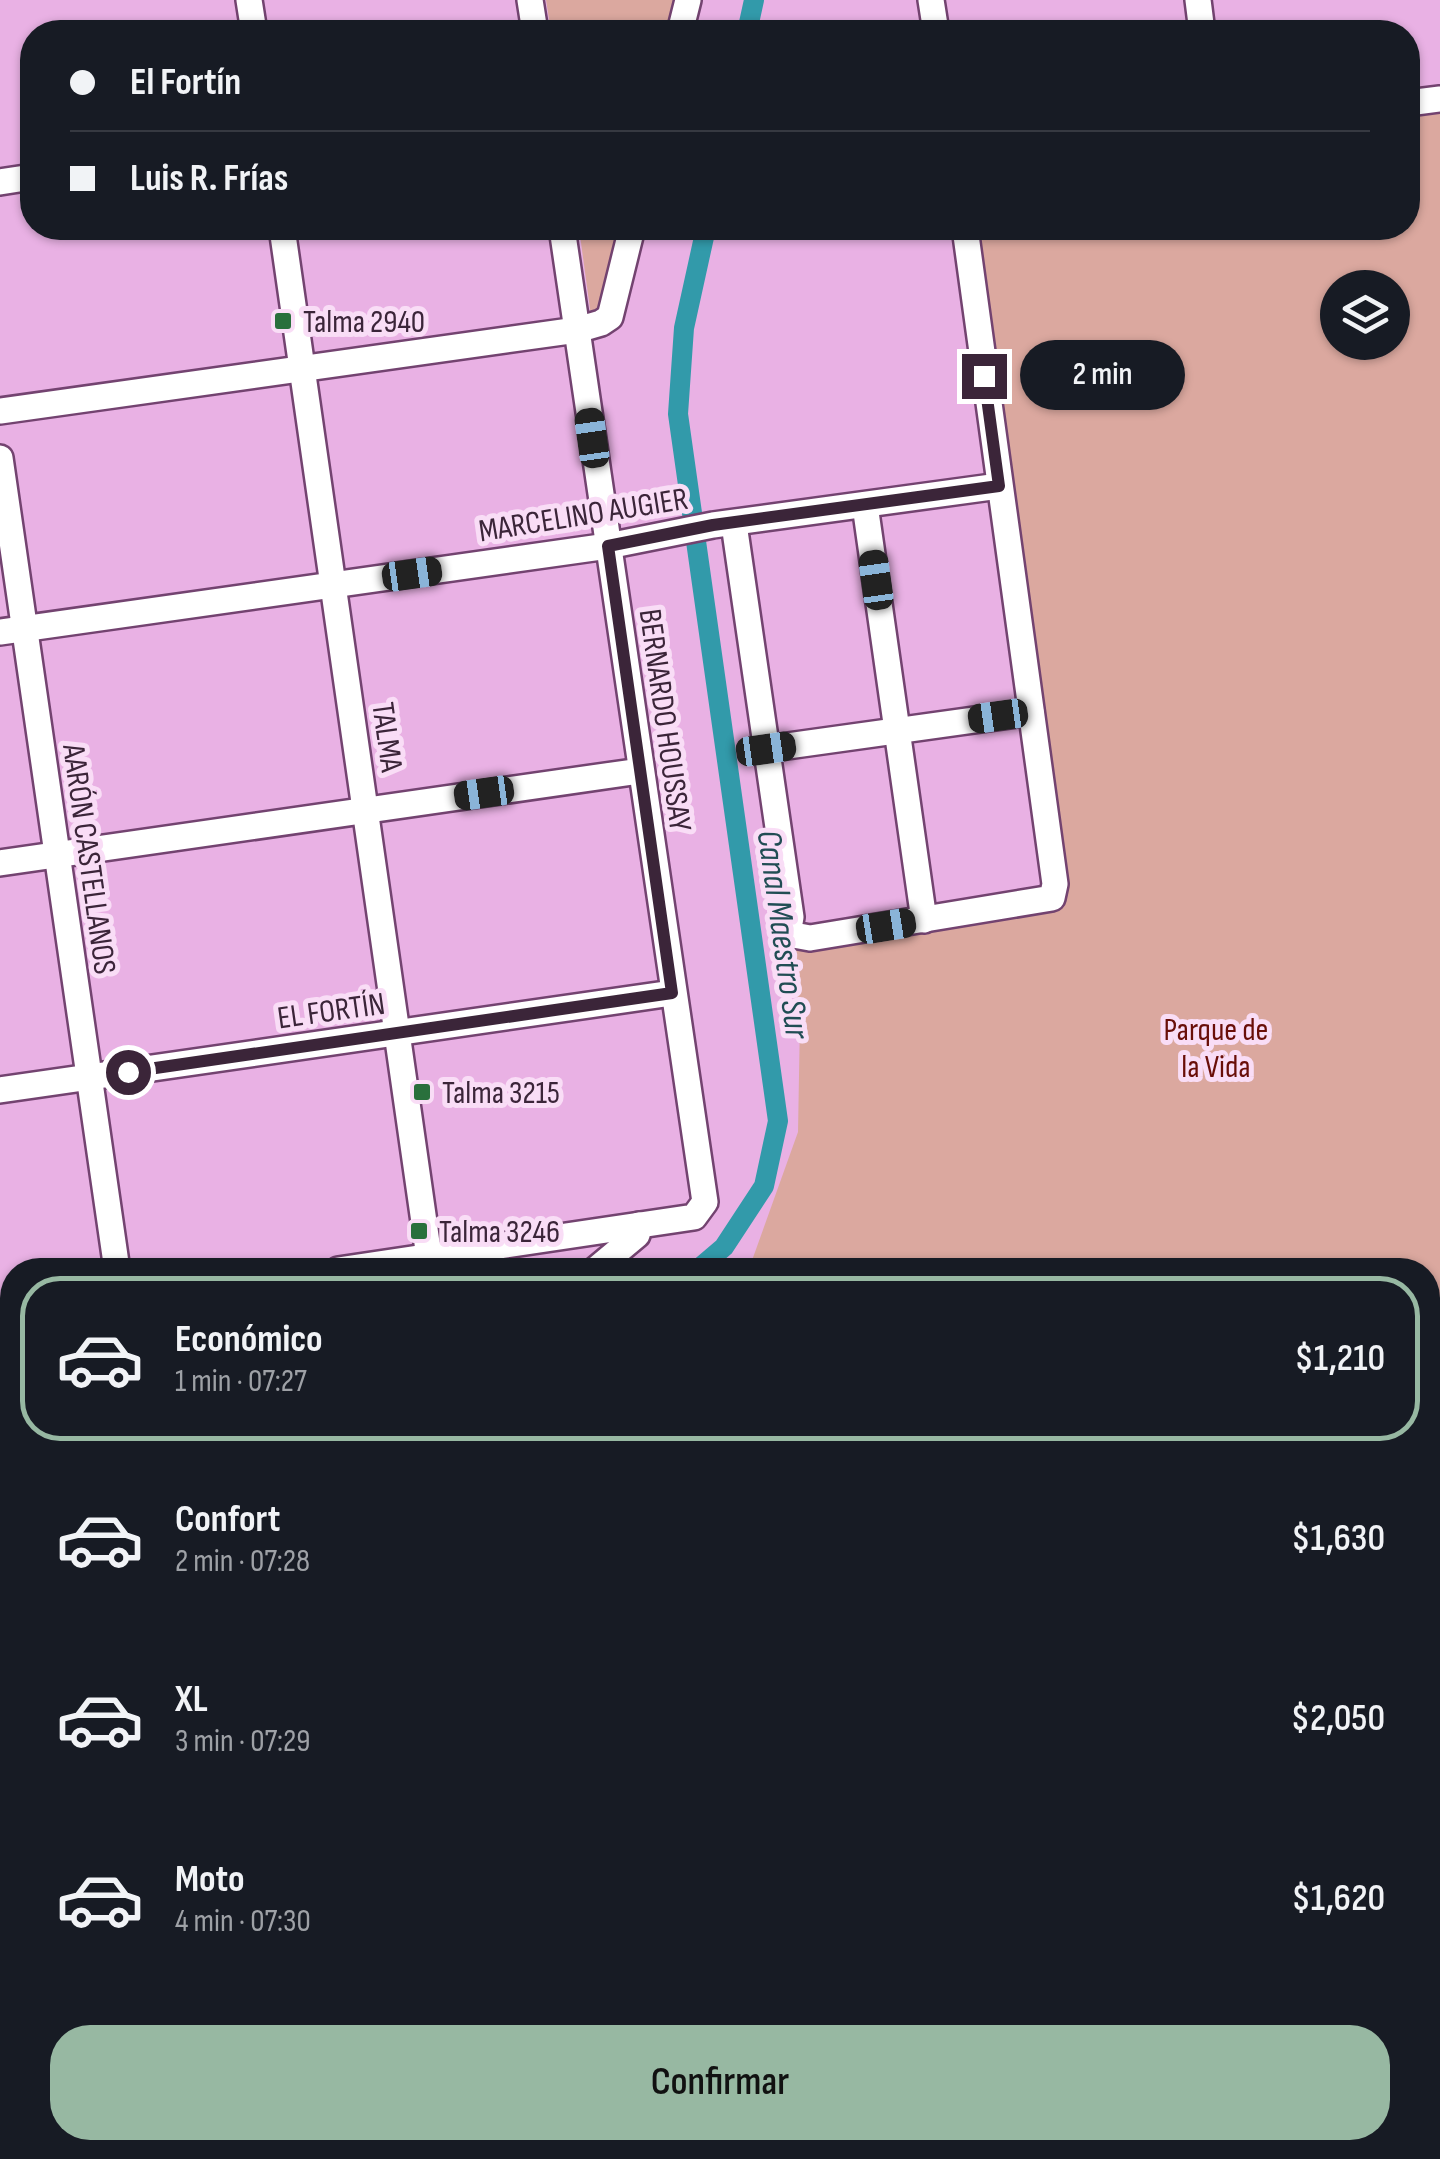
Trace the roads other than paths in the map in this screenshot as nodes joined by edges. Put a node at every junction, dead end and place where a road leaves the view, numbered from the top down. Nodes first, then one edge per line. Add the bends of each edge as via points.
1 (284, 240) edge
2 (564, 240) edge
3 (629, 240) edge
4 (967, 240) edge
5 (577, 330) junction
6 (302, 368) junction
7 (0, 411) edge
8 (0, 458) edge
9 (999, 486) junction
10 (865, 505) junction
11 (724, 524) junction
12 (608, 546) junction
13 (333, 585) junction
14 (12, 631) edge
15 (1031, 712) junction
16 (897, 731) junction
17 (766, 749) junction
18 (640, 771) junction
19 (366, 810) junction
20 (56, 855) junction
21 (0, 863) edge
22 (924, 920) junction
23 (672, 993) junction
24 (397, 1033) junction
25 (89, 1078) junction
26 (0, 1090) edge
27 (639, 1226) junction
28 (429, 1257) junction
29 (114, 1258) edge
30 (422, 1258) edge
31 (609, 1258) edge

1 - 6 street, TALMA
2 - 5 street, BERNARDO HOUSSAY
3 - 5 street via 610,317
4 - 9 street
5 - 6 street
5 - 12 street, BERNARDO HOUSSAY
6 - 7 street
6 - 13 street, TALMA
8 - 14 street, AARÓN CASTELLANOS
9 - 10 street, MARCELINO AUGIER
9 - 15 street
10 - 11 street, MARCELINO AUGIER
10 - 16 street
11 - 12 street, MARCELINO AUGIER
11 - 17 street
12 - 13 street, MARCELINO AUGIER
12 - 18 street, BERNARDO HOUSSAY
13 - 14 street, MARCELINO AUGIER
13 - 19 street, TALMA
14 - 20 street, AARÓN CASTELLANOS
15 - 16 street
15 - 22 street via 1052,898
16 - 17 street
16 - 22 street
17 - 22 street via 788,934 810,938
18 - 19 street
18 - 23 street, BERNARDO HOUSSAY
19 - 20 street
19 - 24 street, TALMA
20 - 21 street
20 - 25 street, AARÓN CASTELLANOS
23 - 24 street, EL FORTÍN
23 - 27 street, BERNARDO HOUSSAY via 704,1202 694,1218
24 - 25 street, EL FORTÍN
24 - 28 street, TALMA
25 - 26 street, EL FORTÍN
25 - 29 street, AARÓN CASTELLANOS
27 - 28 street
27 - 31 street
28 - 30 street

